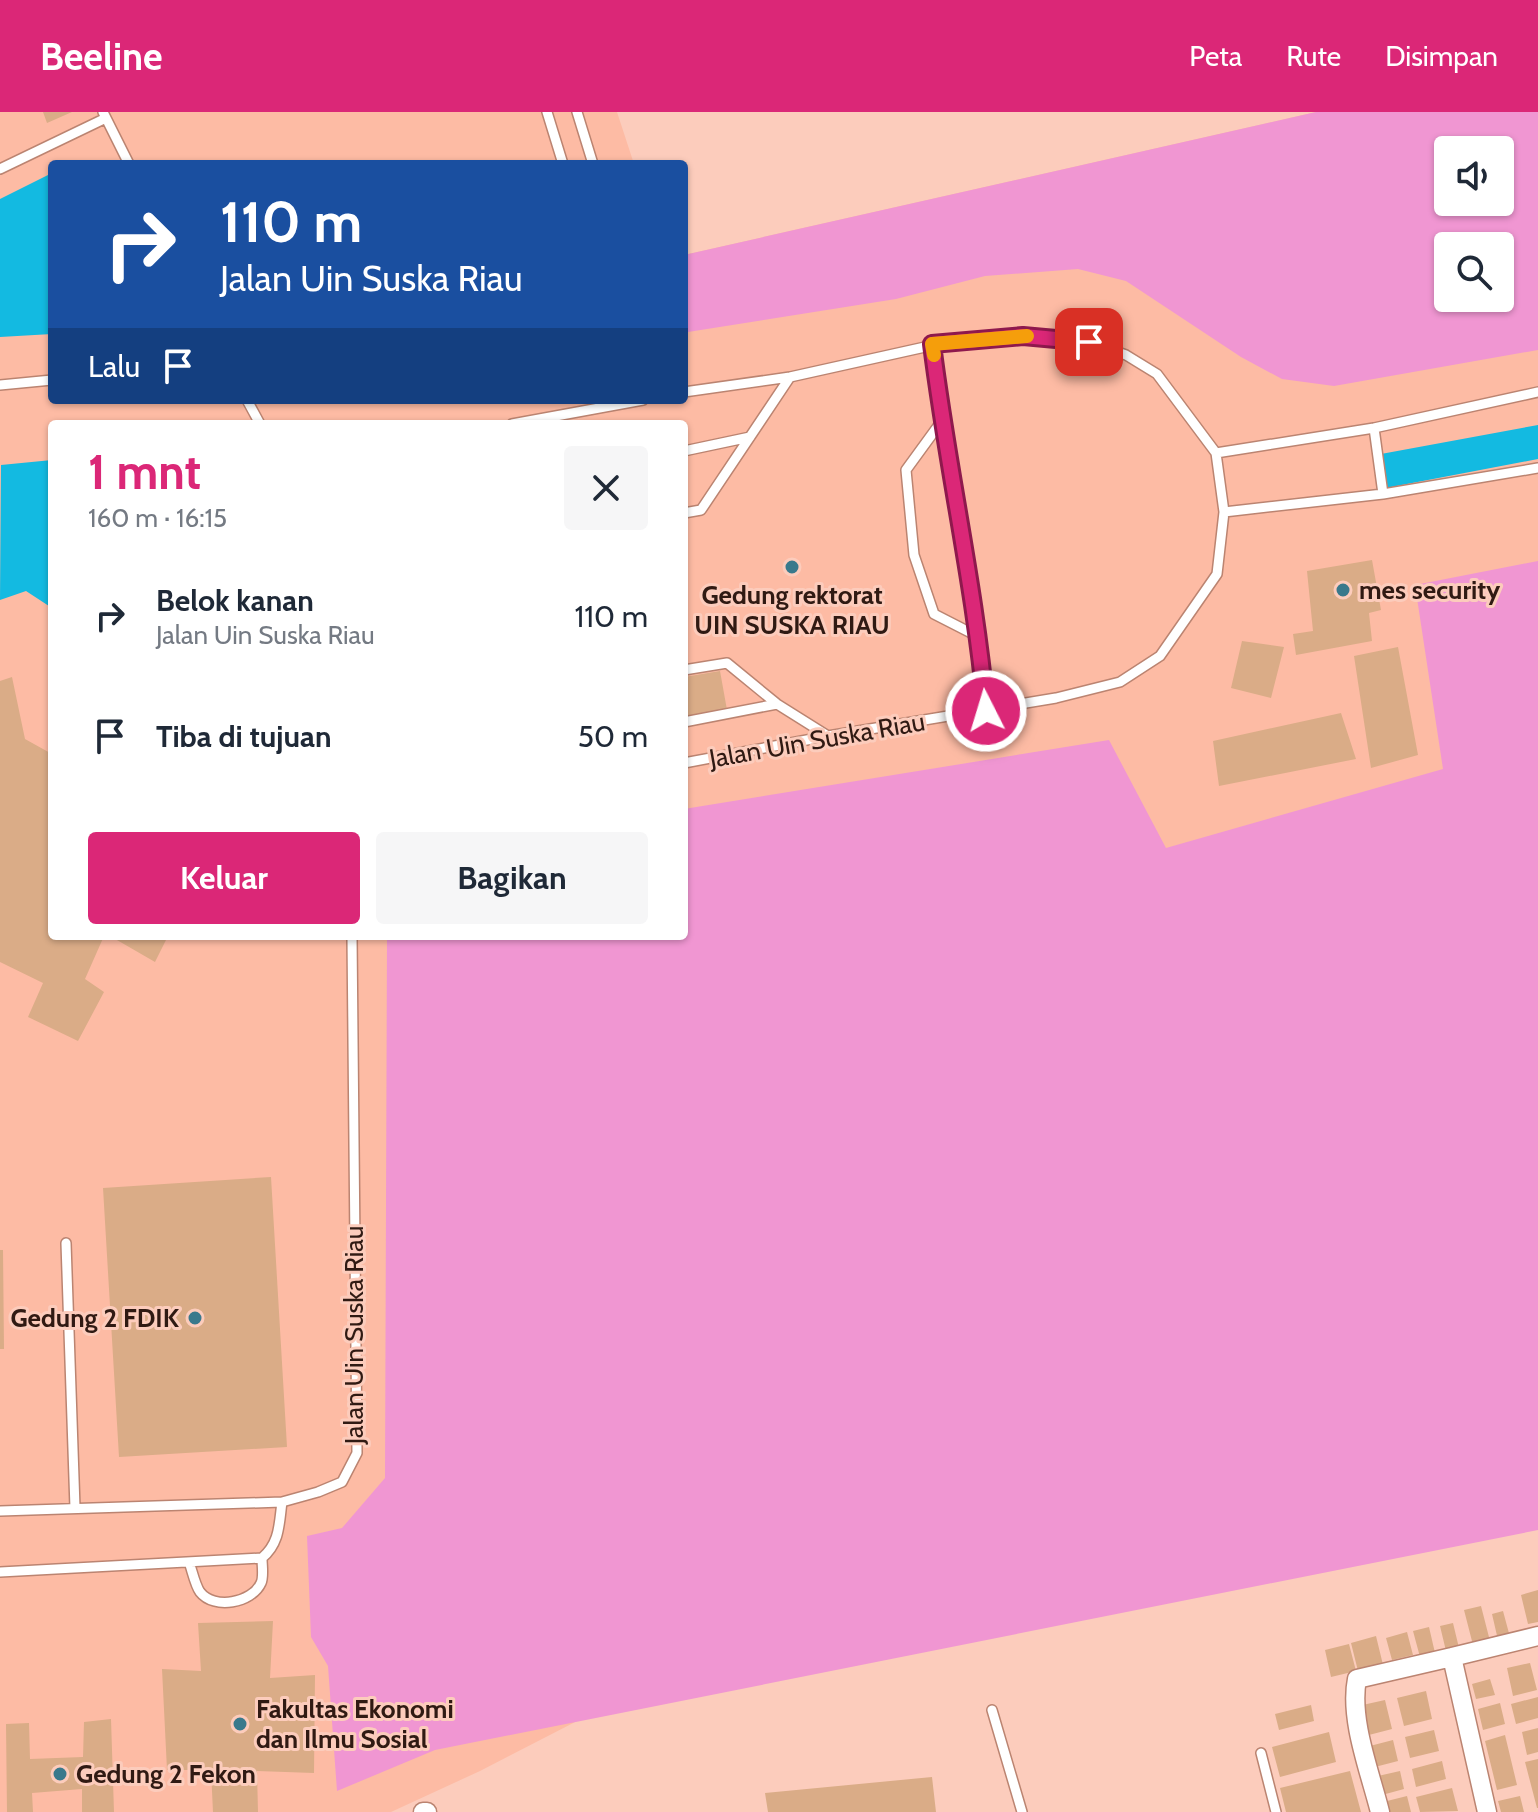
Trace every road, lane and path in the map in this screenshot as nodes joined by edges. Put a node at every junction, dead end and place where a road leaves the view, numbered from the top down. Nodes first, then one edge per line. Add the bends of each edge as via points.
1 (547, 112) edge
2 (577, 112) edge
3 (105, 115) edge
4 (127, 160) edge
5 (562, 160) edge
6 (592, 160) edge
7 (0, 169) edge
8 (932, 344) junction
9 (790, 377) junction
10 (48, 380) edge
11 (0, 385) edge
12 (688, 391) edge
13 (1538, 392) edge
14 (620, 404) edge
15 (534, 420) edge
16 (941, 422) junction
17 (1374, 428) junction
18 (750, 437) junction
19 (688, 450) edge
20 (1216, 453) junction
21 (1538, 468) edge
22 (1383, 494) junction
23 (688, 512) edge
24 (1224, 512) junction
25 (979, 637) junction
26 (688, 669) edge
27 (777, 704) junction
28 (986, 711) junction
29 (688, 721) edge
30 (828, 736) junction
31 (688, 762) edge
32 (352, 940) edge
33 (66, 1243) dead end
34 (282, 1502) junction
35 (75, 1508) junction
36 (0, 1511) edge
37 (262, 1558) junction
38 (189, 1562) junction
39 (0, 1572) edge
40 (1538, 1636) edge
41 (1452, 1657) junction
42 (992, 1710) dead end
43 (1261, 1753) dead end
44 (1022, 1812) edge
45 (1276, 1812) edge
46 (1380, 1812) edge
47 (1487, 1812) edge

1 - 5 lane
2 - 6 lane
3 - 4 lane
3 - 7 lane
8 - 9 lane, Jalan Uin Suska Riau
8 - 16 lane
8 - 20 lane, Jalan Uin Suska Riau via 1023,336 1089,342 1126,355 1157,374
9 - 12 lane, Jalan Uin Suska Riau
9 - 18 lane
10 - 11 lane
13 - 17 lane
14 - 15 lane
16 - 25 lane
16 - 25 lane via 906,470 914,555 934,614
17 - 20 lane
17 - 22 lane
18 - 19 lane
18 - 23 lane via 701,510
20 - 24 lane, Jalan Uin Suska Riau
21 - 22 lane
22 - 24 lane
24 - 28 lane, Jalan Uin Suska Riau via 1217,574 1160,656 1120,682
25 - 28 lane
26 - 27 lane via 727,663
27 - 29 lane
27 - 30 lane
28 - 30 lane, Jalan Uin Suska Riau
30 - 31 lane, Jalan Uin Suska Riau
32 - 34 lane, Jalan Uin Suska Riau via 357,1453 342,1482
33 - 35 lane
34 - 35 lane, Jalan Uin Suska Riau
34 - 37 lane via 278,1536
35 - 36 lane, Jalan Uin Suska Riau
37 - 38 lane
37 - 38 lane via 262,1582 251,1596 235,1601 215,1601 200,1592
38 - 39 lane
40 - 41 street
41 - 46 street via 1357,1679 1356,1714
41 - 47 street
42 - 44 lane
43 - 45 lane

